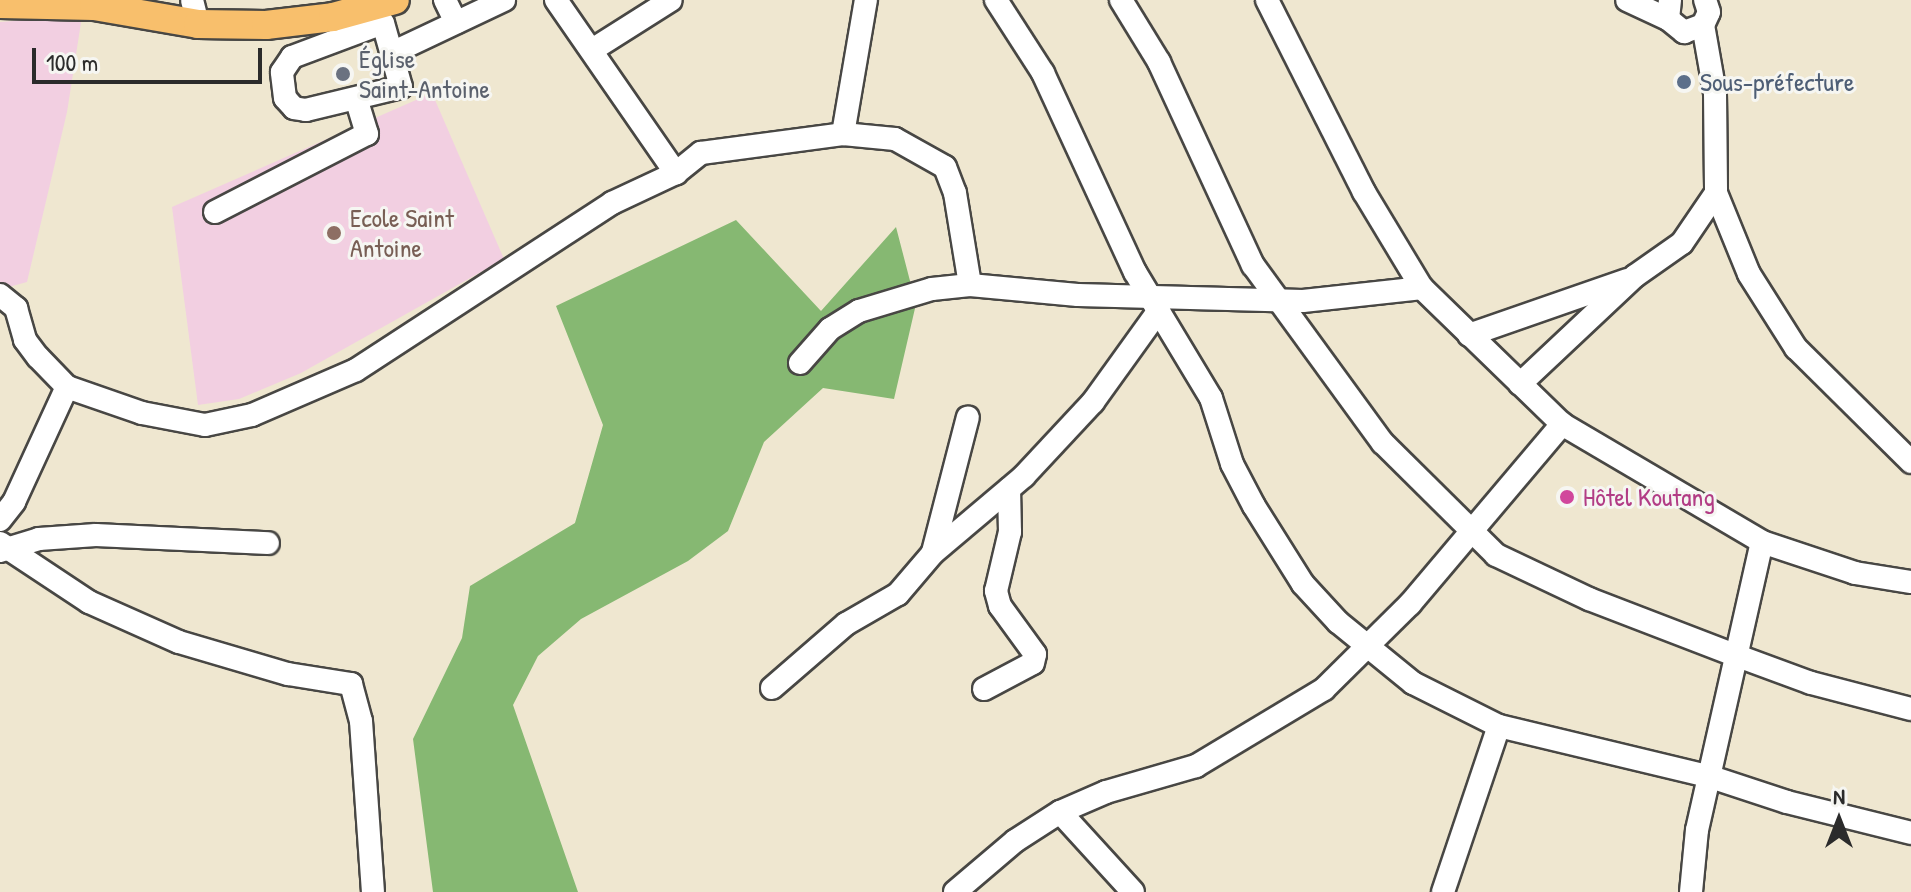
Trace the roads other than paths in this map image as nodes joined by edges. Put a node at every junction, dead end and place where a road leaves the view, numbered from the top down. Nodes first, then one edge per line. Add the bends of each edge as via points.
1 (395, 0) edge
2 (445, 0) edge
3 (504, 0) edge
4 (556, 0) edge
5 (671, 0) edge
6 (866, 0) edge
7 (996, 0) edge
8 (1121, 0) edge
9 (1267, 0) edge
10 (1627, 0) edge
11 (0, 4) edge
12 (1710, 9) edge
13 (1669, 10) edge
14 (195, 12) edge
15 (456, 23) junction
16 (336, 27) junction
17 (592, 50) junction
18 (394, 52) junction
19 (356, 99) junction
20 (843, 134) junction
21 (676, 173) junction
22 (1716, 193) junction
23 (215, 212) dead end
24 (1635, 276) junction
25 (970, 285) junction
26 (1422, 288) junction
27 (0, 295) edge
28 (1279, 300) junction
29 (1154, 303) junction
30 (1469, 335) junction
31 (800, 363) dead end
32 (1520, 384) junction
33 (67, 387) junction
34 (968, 417) dead end
35 (1562, 424) junction
36 (1911, 462) edge
37 (1009, 489) junction
38 (0, 520) edge
39 (1470, 531) junction
40 (1762, 542) junction
41 (268, 543) dead end
42 (2, 549) edge
43 (933, 553) junction
44 (1911, 582) edge
45 (1367, 648) junction
46 (1735, 655) junction
47 (772, 688) dead end
48 (984, 689) dead end
49 (1911, 709) edge
50 (1499, 726) junction
51 (1711, 777) junction
52 (1060, 812) junction
53 (1911, 833) edge
54 (373, 892) edge
55 (955, 892) edge
56 (1133, 892) edge
57 (1443, 892) edge
58 (1691, 892) edge

1 - 16 main road
2 - 15 street
3 - 15 street
4 - 17 street
5 - 17 street
6 - 20 street
7 - 29 street via 1043,73 1110,224
8 - 28 street via 1159,62 1253,265
9 - 26 street via 1364,192
10 - 13 street
11 - 14 main road
12 - 13 street via 1684,32
12 - 22 street
14 - 16 main road via 266,25
15 - 18 street
16 - 18 street via 383,23
16 - 19 street via 292,57 281,88 294,108
17 - 21 street
18 - 19 street via 401,87
19 - 23 street via 367,134
20 - 21 street via 701,153
20 - 25 street via 895,139 945,167 955,193
21 - 33 street via 612,203 356,370 252,415 205,425 142,413
22 - 24 street via 1682,243
22 - 36 street via 1772,315 1822,377
24 - 30 street
24 - 32 street
25 - 29 street
25 - 31 street via 932,289 859,311 830,329
26 - 28 street
26 - 30 street
27 - 33 street via 16,308 25,340
28 - 29 street
28 - 39 street via 1383,443
29 - 37 street via 1093,402
29 - 45 street via 1211,398 1221,464 1303,584
30 - 32 street
32 - 35 street
33 - 38 street via 14,502
34 - 43 street
35 - 39 street
35 - 40 street
37 - 43 street
37 - 48 street via 1010,532 996,591 1000,606 1035,654 1033,663
39 - 45 street
39 - 46 street via 1496,555 1528,573
40 - 44 street via 1855,573
40 - 46 street
41 - 42 street via 96,535 39,539
42 - 54 street via 89,602 179,642 288,674 351,684 361,721
43 - 47 street via 898,594 846,624
45 - 50 street via 1413,683
45 - 52 street via 1324,689 1219,755
46 - 49 street via 1811,683
46 - 51 street
50 - 51 street
50 - 57 street
51 - 53 street
51 - 58 street via 1697,830
52 - 55 street via 1015,841
52 - 56 street

